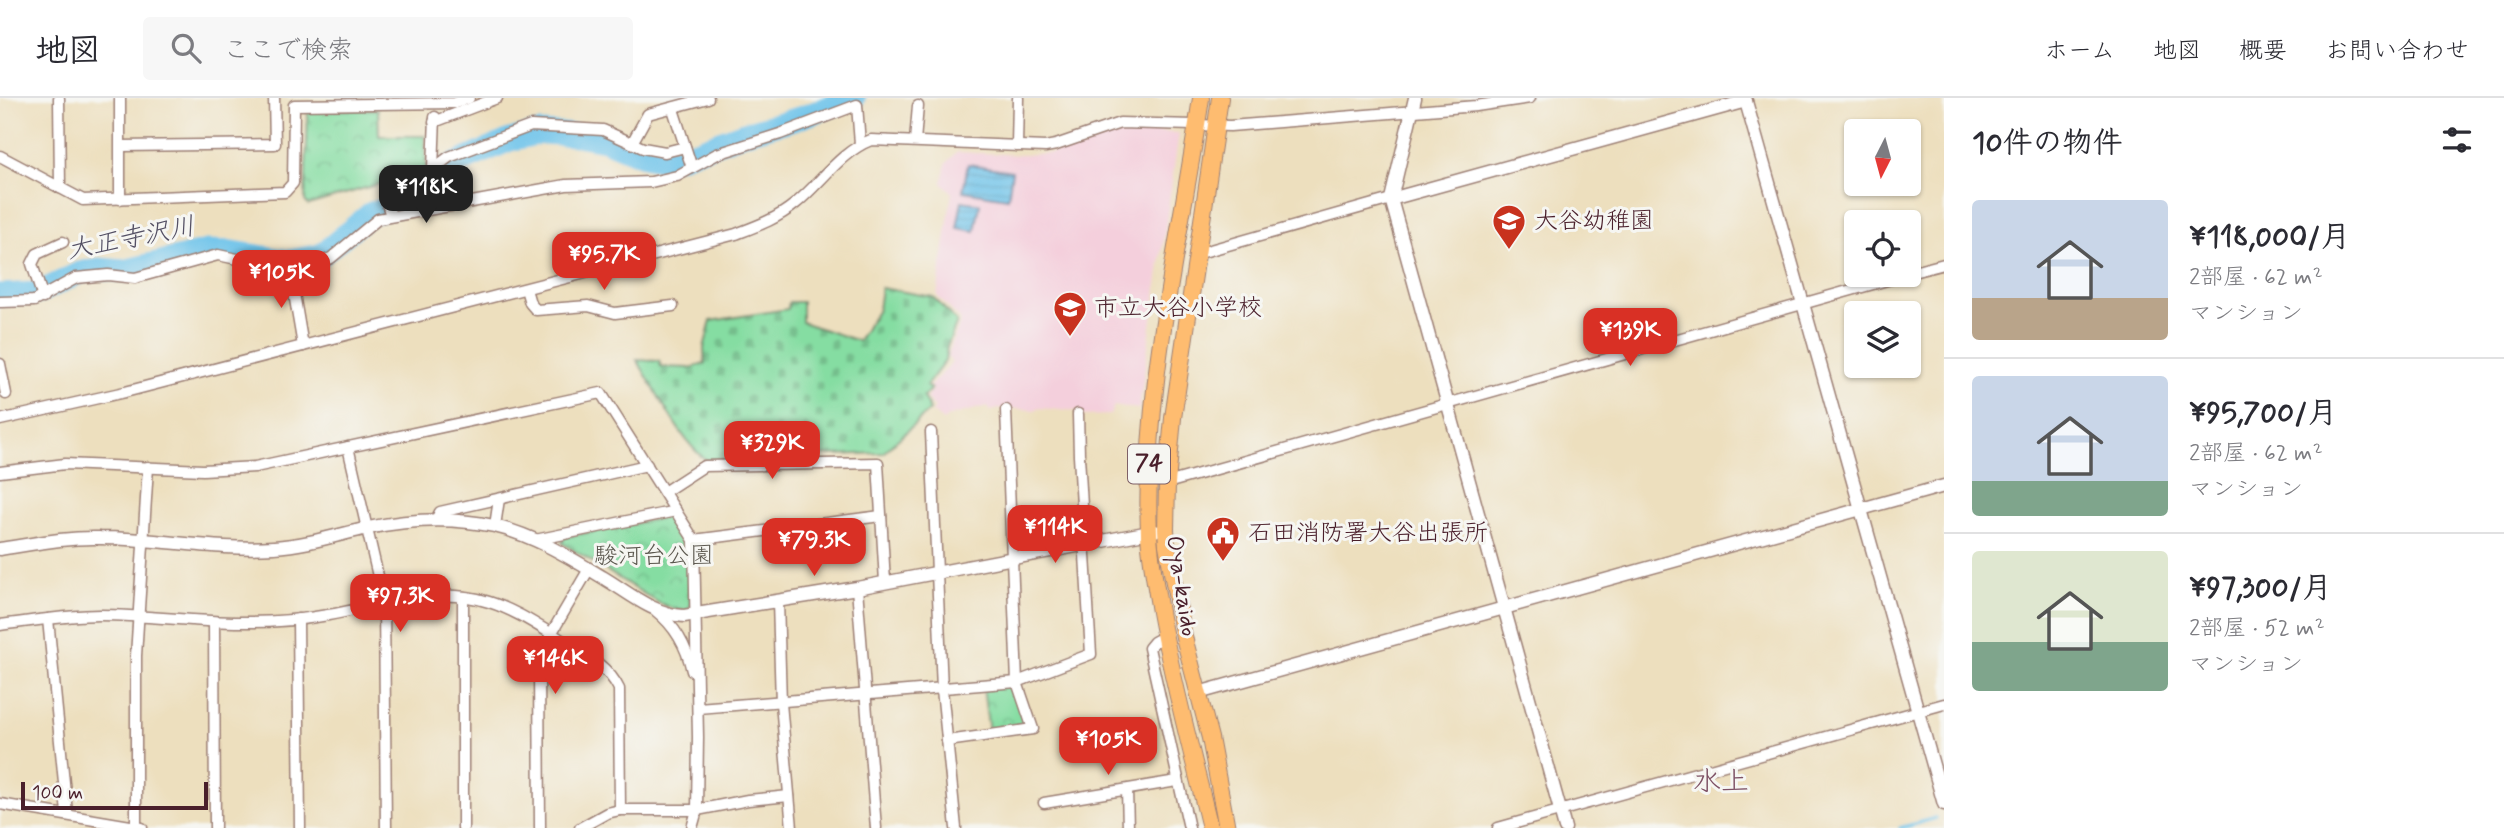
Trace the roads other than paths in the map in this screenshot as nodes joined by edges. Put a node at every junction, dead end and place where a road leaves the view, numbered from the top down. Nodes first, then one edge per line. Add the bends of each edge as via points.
1 (60, 98) edge
2 (120, 98) edge
3 (274, 98) edge
4 (468, 98) edge
5 (497, 98) edge
6 (708, 98) edge
7 (870, 98) edge
8 (1018, 98) edge
9 (1201, 98) edge
10 (1220, 98) edge
11 (1530, 98) edge
12 (1749, 99) edge
13 (1412, 102) edge
14 (437, 104) junction
15 (857, 105) junction
16 (918, 106) dead end
17 (673, 109) junction
18 (434, 122) junction
19 (1197, 125) junction
20 (1216, 127) junction
21 (915, 141) junction
22 (632, 143) junction
23 (860, 144) junction
24 (121, 146) junction
25 (1017, 146) junction
26 (686, 148) junction
27 (2, 159) edge
28 (692, 166) junction
29 (433, 169) junction
30 (61, 188) junction
31 (120, 200) junction
32 (1391, 200) junction
33 (396, 208) junction
34 (63, 242) dead end
35 (1196, 254) junction
36 (1944, 264) edge
37 (290, 270) junction
38 (1921, 270) edge
39 (1861, 287) edge
40 (526, 289) junction
41 (42, 294) junction
42 (0, 302) edge
43 (1804, 303) junction
44 (673, 306) dead end
45 (303, 346) junction
46 (0, 364) edge
47 (6, 394) dead end
48 (1447, 403) junction
49 (1006, 410) dead end
50 (1078, 414) dead end
51 (0, 420) edge
52 (930, 432) dead end
53 (348, 447) junction
54 (647, 465) junction
55 (149, 467) junction
56 (0, 472) edge
57 (1167, 483) junction
58 (1944, 486) edge
59 (664, 492) junction
60 (499, 499) junction
61 (1862, 508) junction
62 (676, 511) junction
63 (881, 516) junction
64 (436, 520) junction
65 (495, 526) junction
66 (368, 528) junction
67 (1166, 529) junction
68 (1149, 532) junction
69 (535, 540) junction
70 (694, 540) junction
71 (143, 541) junction
72 (1084, 543) junction
73 (0, 549) edge
74 (1012, 556) junction
75 (589, 569) junction
76 (938, 571) junction
77 (885, 582) junction
78 (857, 587) junction
79 (463, 597) junction
80 (778, 601) junction
81 (384, 602) junction
82 (647, 604) junction
83 (1504, 607) junction
84 (695, 615) junction
85 (137, 617) junction
86 (48, 619) junction
87 (298, 619) junction
88 (214, 622) junction
89 (0, 625) edge
90 (551, 634) junction
91 (1164, 636) junction
92 (1017, 682) junction
93 (942, 689) junction
94 (1198, 693) junction
95 (865, 695) junction
96 (781, 702) junction
97 (1944, 704) edge
98 (698, 708) junction
99 (1918, 712) junction
100 (947, 741) junction
101 (1177, 781) junction
102 (0, 790) edge
103 (1127, 790) junction
104 (789, 796) junction
105 (1044, 803) dead end
106 (1, 804) edge
107 (1944, 804) edge
108 (620, 810) junction
109 (698, 810) junction
110 (1560, 811) junction
111 (67, 813) junction
112 (139, 827) edge
113 (215, 828) edge
114 (300, 828) edge
115 (386, 828) edge
116 (463, 828) edge
117 (540, 828) edge
118 (580, 828) edge
119 (692, 828) edge
120 (792, 828) edge
121 (876, 828) edge
122 (956, 828) edge
123 (1129, 828) edge
124 (1189, 828) edge
125 (1210, 828) edge
126 (1227, 828) edge
127 (1497, 828) edge
128 (1565, 828) edge

1 - 30 street
2 - 24 street
3 - 24 street via 275,144
4 - 14 street
5 - 18 street
6 - 17 street
7 - 15 street
8 - 25 street
9 - 19 main road, Oya-kaido / 74
10 - 20 main road, Oya-kaido / 74
11 - 13 street
12 - 32 street
12 - 43 street
13 - 20 street
13 - 32 street
14 - 18 street
14 - 31 street via 294,105 293,183 285,192
15 - 23 street
15 - 28 street via 717,153
16 - 21 street
17 - 22 street via 648,114
17 - 26 street
18 - 29 street
19 - 20 street
19 - 25 street via 1121,123 1056,145
19 - 68 main road, Oya-kaido / 74 via 1152,412
20 - 35 main road, Oya-kaido / 74
21 - 23 street
21 - 25 street
22 - 26 street via 665,152
22 - 29 street via 603,130 531,126 449,157
23 - 40 street via 773,220 736,234
24 - 31 street
26 - 28 street
27 - 30 street
28 - 33 street via 677,176 651,182 566,185
29 - 33 street
30 - 31 street via 83,200
32 - 35 street
32 - 48 street
33 - 37 street via 331,258
34 - 41 street via 37,254 32,264
35 - 57 main road, Oya-kaido / 74
36 - 38 street
37 - 41 street via 218,255 135,278 76,278
37 - 45 street
39 - 43 street
40 - 44 street via 536,310 588,306 615,313
40 - 45 street
41 - 42 street via 34,301
43 - 48 street
43 - 61 street
45 - 51 street
46 - 47 street
48 - 57 street
48 - 83 street
49 - 74 street
50 - 72 street
52 - 76 street
53 - 54 street via 601,393
53 - 55 street via 242,469
53 - 66 street
54 - 59 street
54 - 60 street
55 - 56 street via 65,464
55 - 71 street
57 - 67 main road, Oya-kaido / 74
58 - 61 street
59 - 62 street
59 - 63 street via 704,466 878,463
60 - 64 street via 440,512
60 - 65 street
61 - 83 street
61 - 99 street
62 - 69 street
62 - 70 street
63 - 70 street
63 - 77 street
64 - 65 street
64 - 66 street
65 - 69 street
66 - 71 street via 279,547 220,548
66 - 81 street
67 - 68 street
67 - 94 main road, Oya-kaido / 74
68 - 72 street
68 - 91 main road, Oya-kaido / 74
69 - 75 street
70 - 84 street
71 - 73 street via 81,538
71 - 85 street
72 - 74 street
72 - 92 street via 1091,654
74 - 76 street
74 - 92 street
75 - 82 street
75 - 90 street
76 - 77 street
76 - 93 street
77 - 78 street
78 - 80 street
78 - 95 street
79 - 81 street
79 - 90 street via 513,611
79 - 116 street
80 - 84 street
80 - 96 street
81 - 87 street
81 - 115 street
82 - 84 street via 674,615
82 - 98 street via 668,622 685,650
83 - 94 street
83 - 110 street
84 - 98 street
85 - 86 street
85 - 88 street
85 - 112 street
86 - 89 street
86 - 111 street
87 - 88 street
87 - 114 street
88 - 113 street
90 - 108 street via 602,666 619,689
90 - 117 street via 539,665
91 - 101 street via 1149,648
91 - 125 main road, Oya-kaido / 74
92 - 93 street
92 - 100 street via 1033,729
93 - 95 street
93 - 100 street
94 - 126 main road, Oya-kaido / 74
95 - 96 street
95 - 121 street
96 - 98 street
96 - 104 street
97 - 99 street
98 - 109 street
99 - 107 street
99 - 110 street
100 - 122 street
101 - 103 street
101 - 124 street
102 - 106 street
103 - 105 street
103 - 123 street
104 - 109 street
104 - 120 street
106 - 111 street
108 - 109 street
108 - 118 street
109 - 119 street
110 - 127 street
110 - 128 street
111 - 112 street

